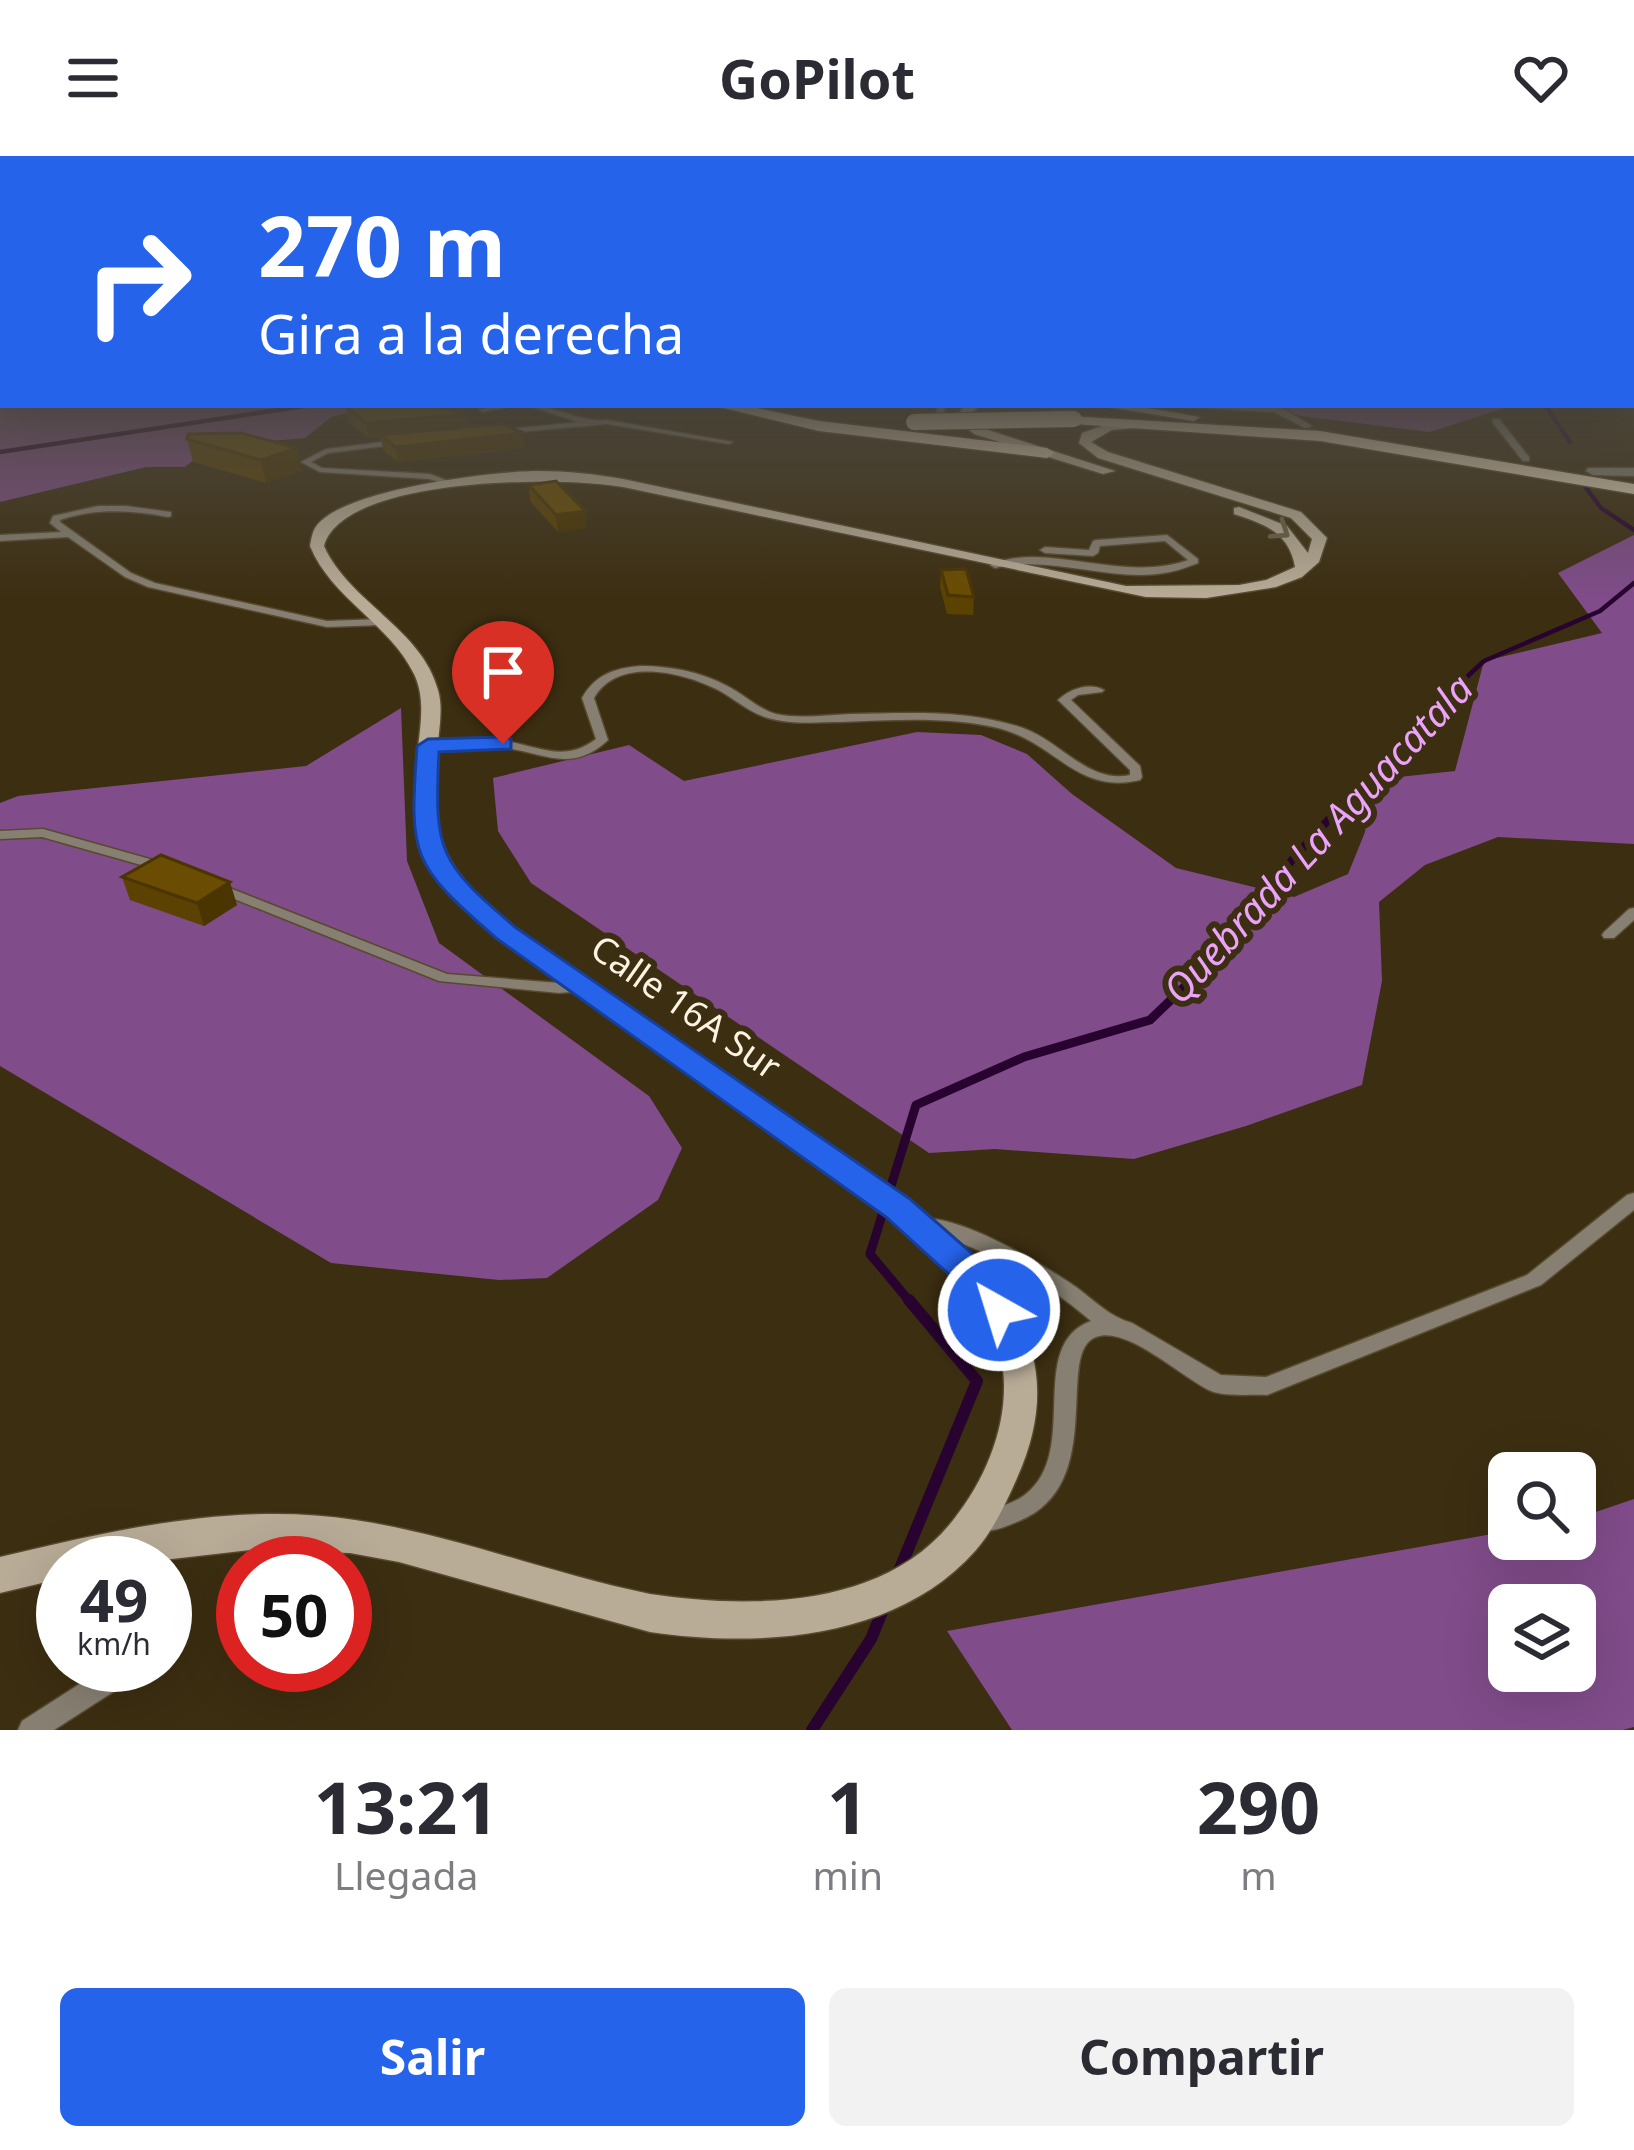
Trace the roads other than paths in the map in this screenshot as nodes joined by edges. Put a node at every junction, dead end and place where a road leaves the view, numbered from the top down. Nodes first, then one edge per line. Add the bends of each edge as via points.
1 (328, 451) edge
2 (1034, 451) edge
3 (1043, 451) edge
4 (1098, 451) edge
5 (1412, 451) edge
6 (1476, 451) edge
7 (1520, 451) edge
8 (1047, 453) junction
9 (1526, 459) junction
10 (1634, 475) edge
11 (448, 484) junction
12 (1634, 489) edge
13 (168, 514) dead end
14 (69, 534) junction
15 (0, 538) edge
16 (1045, 550) dead end
17 (995, 565) junction
18 (1304, 567) junction
19 (382, 622) junction
20 (1099, 690) dead end
21 (428, 746) junction
22 (0, 835) edge
23 (1634, 912) edge
24 (1609, 935) dead end
25 (582, 986) junction
26 (1634, 1200) edge
27 (906, 1214) junction
28 (1112, 1326) junction
29 (961, 1538) junction
30 (4, 1567) edge
31 (90, 1692) edge
32 (32, 1730) edge

1 - 11 lane via 305,462
2 - 8 main road
3 - 8 main road
4 - 18 main road via 1296,515 1320,538
5 - 12 main road
6 - 9 main road
7 - 9 lane
8 -> 18 main road via 1279,526 1297,540
9 - 10 main road
11 - 17 main road, Calle 16A Sur via 528,475 600,479
11 - 19 main road, Calle 16A Sur via 356,507 318,532 326,563
13 - 14 lane via 84,509 56,518
14 - 15 lane
14 - 19 lane via 152,585 327,624
16 - 17 lane via 1093,553 1096,543 1167,538 1195,561 1131,572 1018,560
17 - 18 main road, Calle 16A Sur via 1176,595 1244,590
19 - 21 main road, Calle 16A Sur via 428,685
20 - 21 lane via 1064,700 1136,769 1121,783 1093,778 1002,725 944,716 787,718 704,681 649,669 607,676 591,690 602,740 584,753 556,758 503,744
21 - 25 main road, Calle 16A Sur via 423,826 434,862 506,932
22 - 25 lane via 43,833 172,869 444,978
23 - 24 lane
25 - 27 main road, Calle 16A Sur
26 - 28 lane via 1534,1280 1268,1386 1218,1384
27 - 28 lane via 991,1245
27 - 29 main road, Calle 16A Sur via 978,1280 1016,1350 1017,1437 1002,1478
28 - 29 lane via 1087,1331 1071,1348 1066,1435 1040,1497
29 - 30 main road via 853,1605 742,1623 672,1620 397,1544 329,1534 233,1535
31 - 32 lane

